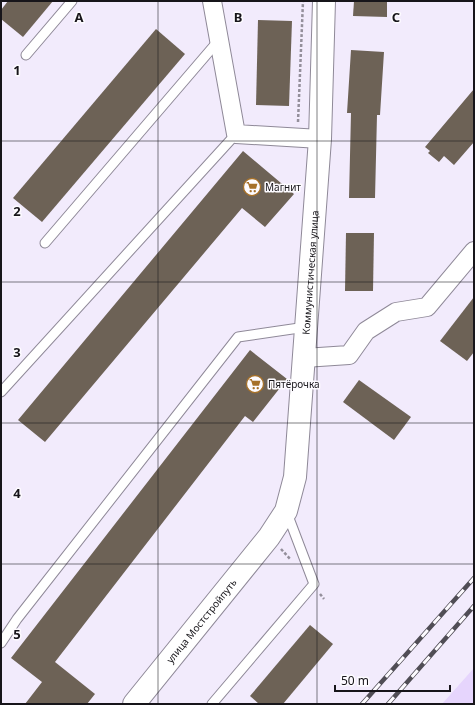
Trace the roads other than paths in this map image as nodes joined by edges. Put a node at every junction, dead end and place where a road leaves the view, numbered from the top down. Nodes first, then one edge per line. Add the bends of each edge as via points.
1 (72, 1) edge
2 (212, 1) edge
3 (324, 1) edge
4 (219, 39) junction
5 (26, 55) dead end
6 (236, 134) junction
7 (320, 139) junction
8 (45, 243) dead end
9 (474, 251) edge
10 (306, 327) junction
11 (304, 358) junction
12 (1, 392) edge
13 (286, 512) junction
14 (270, 537) joint
15 (1, 643) edge
16 (134, 704) edge
17 (212, 704) edge

1 - 5 lane
2 - 4 street
3 - 7 street, Коммунистическая улица
4 - 6 street
4 - 8 lane
6 - 7 street
6 - 12 lane
7 - 10 street, Коммунистическая улица
9 - 11 street via 427,307 396,312 366,331 349,355
10 - 11 street, Коммунистическая улица
10 - 15 lane via 238,337 17,619
11 - 13 street, Коммунистическая улица via 295,477
13 - 14 street, Коммунистическая улица
13 - 17 lane via 314,584
14 - 16 street, улица Мостстройпуть

